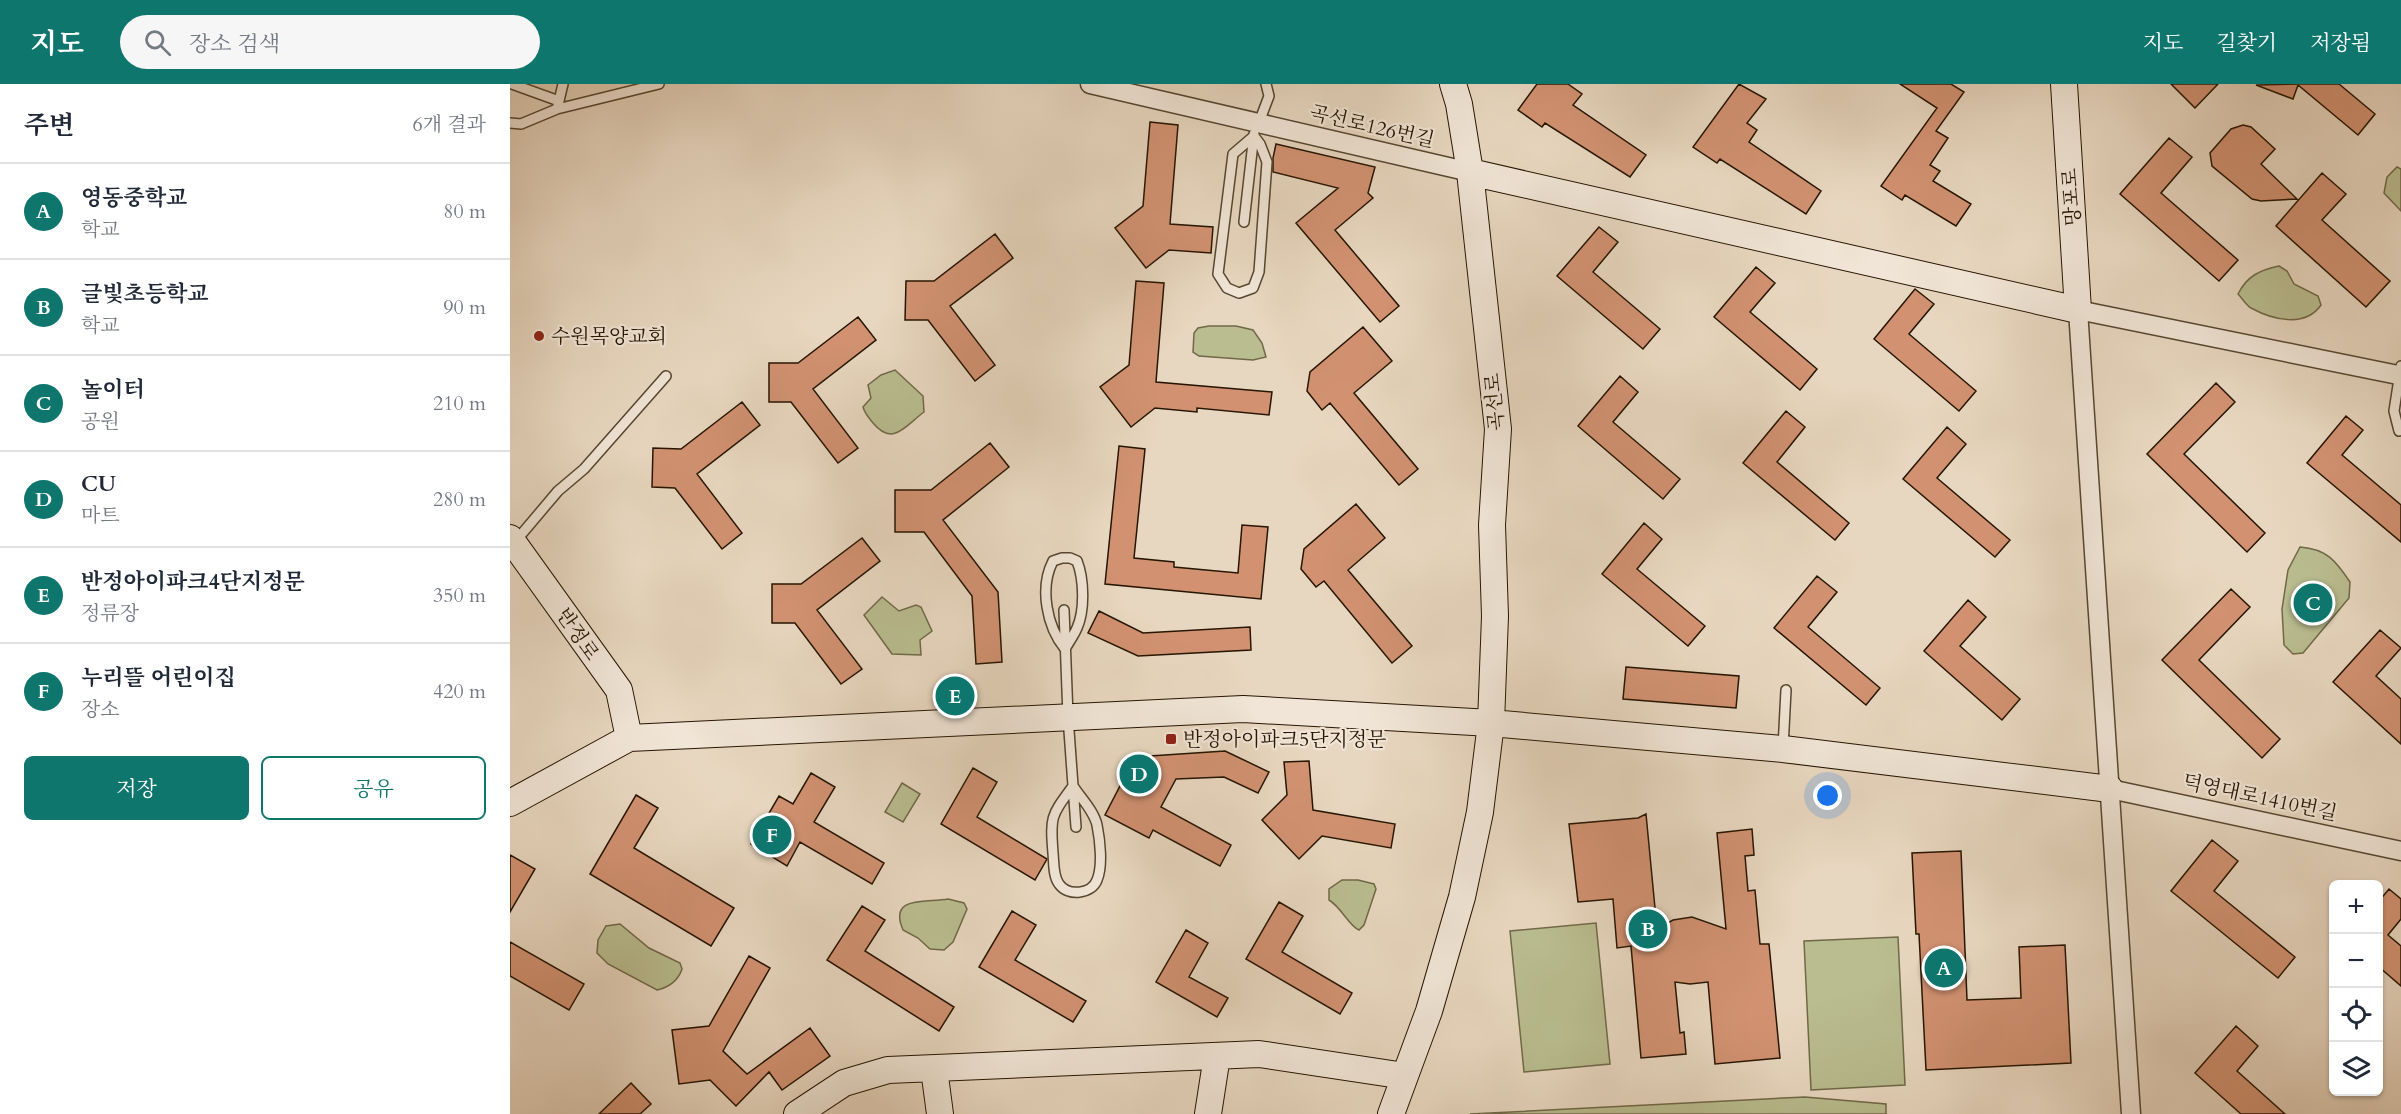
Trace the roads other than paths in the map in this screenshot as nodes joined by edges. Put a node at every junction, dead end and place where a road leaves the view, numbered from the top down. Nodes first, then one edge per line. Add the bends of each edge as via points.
1 (512, 84) edge
2 (563, 84) edge
3 (659, 84) edge
4 (1090, 84) edge
5 (1266, 84) edge
6 (1453, 84) edge
7 (2064, 84) edge
8 (558, 105) junction
9 (510, 123) edge
10 (1256, 127) junction
11 (1470, 172) junction
12 (1244, 222) dead end
13 (2078, 310) junction
14 (2399, 371) edge
15 (666, 376) dead end
16 (2399, 430) dead end
17 (512, 541) edge
18 (1064, 610) dead end
19 (1065, 649) junction
20 (1786, 690) dead end
21 (1068, 717) junction
22 (1491, 723) junction
23 (630, 738) junction
24 (1783, 749) junction
25 (1073, 786) junction
26 (2110, 789) junction
27 (510, 803) edge
28 (1076, 827) dead end
29 (2401, 851) edge
30 (1217, 1056) junction
31 (934, 1069) junction
32 (1405, 1076) junction
33 (797, 1114) edge
34 (940, 1114) edge
35 (1209, 1114) edge
36 (1391, 1114) edge
37 (2131, 1114) edge

1 - 8 lane
2 - 8 lane
3 - 8 lane
4 - 10 street, 곡선로126번길
5 - 10 lane via 1269,96
6 - 11 street, 곡선로
7 - 13 street, 망포로
8 - 9 lane via 521,124
10 - 10 lane via 1267,162 1260,272 1252,288 1239,293 1227,288 1218,274 1233,154
10 - 11 street, 곡선로126번길
10 - 12 lane
11 - 13 street
11 - 22 street, 곡선로 via 1498,429 1492,525 1495,616
13 - 14 street
13 - 26 street
14 - 16 lane via 2394,411
15 - 17 lane via 584,469
17 - 23 street, 반정로 via 619,690
18 - 19 lane
19 - 19 lane via 1078,627 1082,604 1081,570 1077,561 1070,558 1053,561 1046,593 1054,636
19 - 21 lane
20 - 24 lane
21 - 22 street via 1243,709
21 - 23 street
21 - 25 lane
22 - 24 street
22 - 32 street, 곡선로 via 1480,812 1462,897 1429,1011
23 - 27 street
24 - 26 street
25 - 25 lane via 1096,824 1100,870 1091,888 1081,892 1068,892 1059,885 1051,830 1053,814
25 - 28 lane
26 - 29 street, 덕영대로1410번길
26 - 37 street
30 - 31 street
30 - 32 street via 1259,1054
30 - 35 street
31 - 33 street via 888,1070 844,1083
31 - 34 street
32 - 36 street, 곡선로

